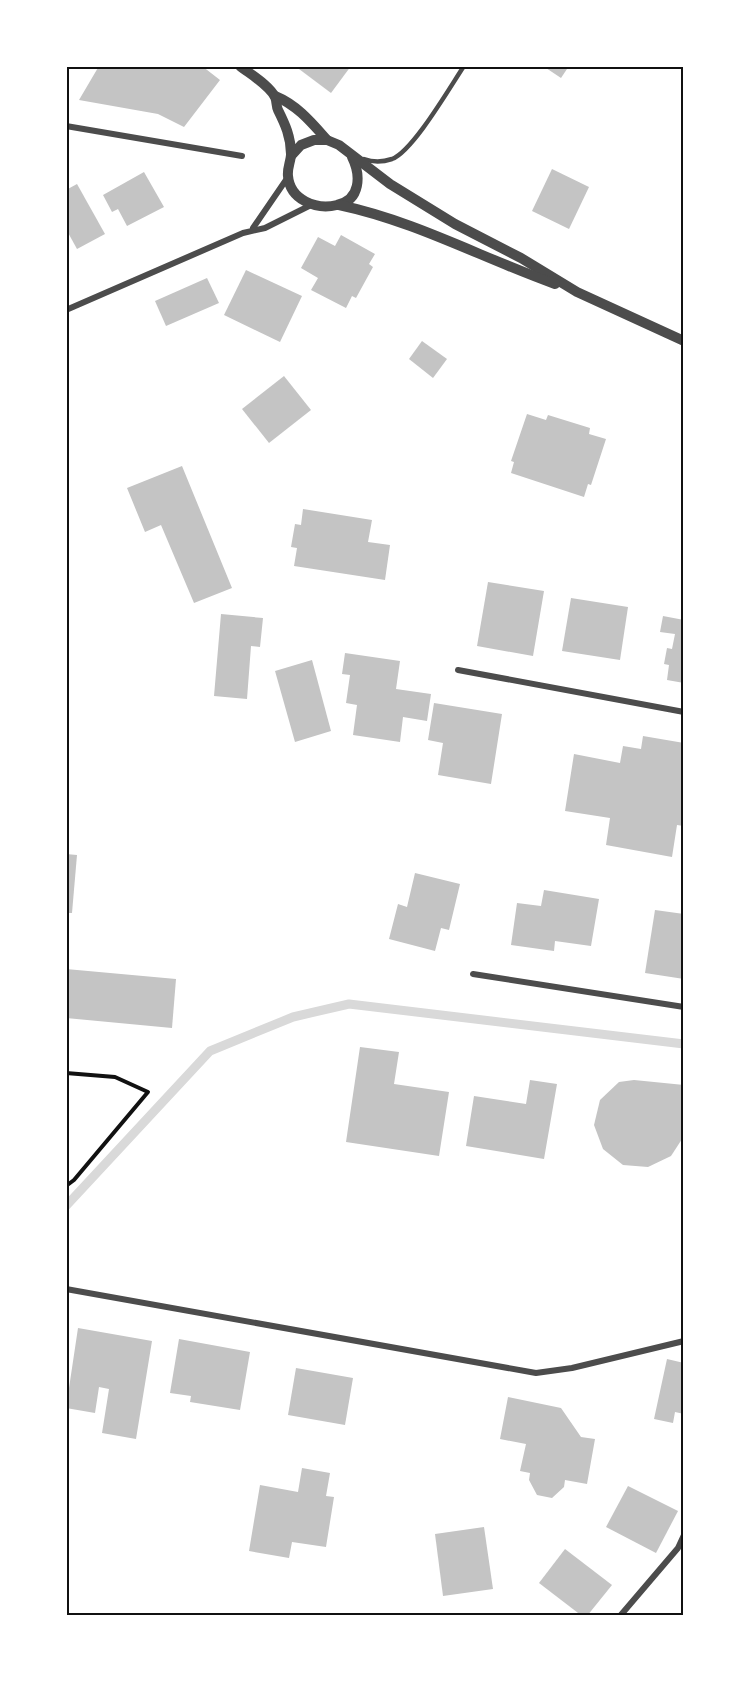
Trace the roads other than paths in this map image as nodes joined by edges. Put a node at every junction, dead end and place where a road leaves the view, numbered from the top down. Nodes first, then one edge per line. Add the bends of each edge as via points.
1 (240, 66) edge
2 (464, 66) edge
3 (275, 96) junction
4 (66, 126) edge
5 (327, 140) junction
6 (350, 154) junction
7 (242, 156) dead end
8 (291, 156) junction
9 (288, 177) junction
10 (310, 205) junction
11 (339, 205) junction
12 (253, 228) junction
13 (578, 292) junction
14 (66, 310) edge
15 (684, 341) edge
16 (458, 670) dead end
17 (684, 712) edge
18 (473, 974) dead end
19 (684, 1006) edge
20 (66, 1289) edge
21 (684, 1341) edge
22 (684, 1535) edge
23 (620, 1616) edge

1 - 3 street
2 - 6 lane via 415,138 393,159 372,162
3 - 5 street via 304,115
3 - 8 street via 276,108 288,133
4 - 7 street
5 - 6 street
5 - 8 street via 301,145
6 - 11 street via 358,169 358,183 352,197
6 - 13 street via 455,224
8 - 9 street
9 - 10 street via 299,198
9 - 12 street
10 - 11 street
10 - 12 street via 265,228
11 - 13 street via 406,223
12 - 14 street
13 - 15 street
16 - 17 street
18 - 19 street
20 - 21 street via 536,1372 572,1368
22 - 23 street via 678,1548

